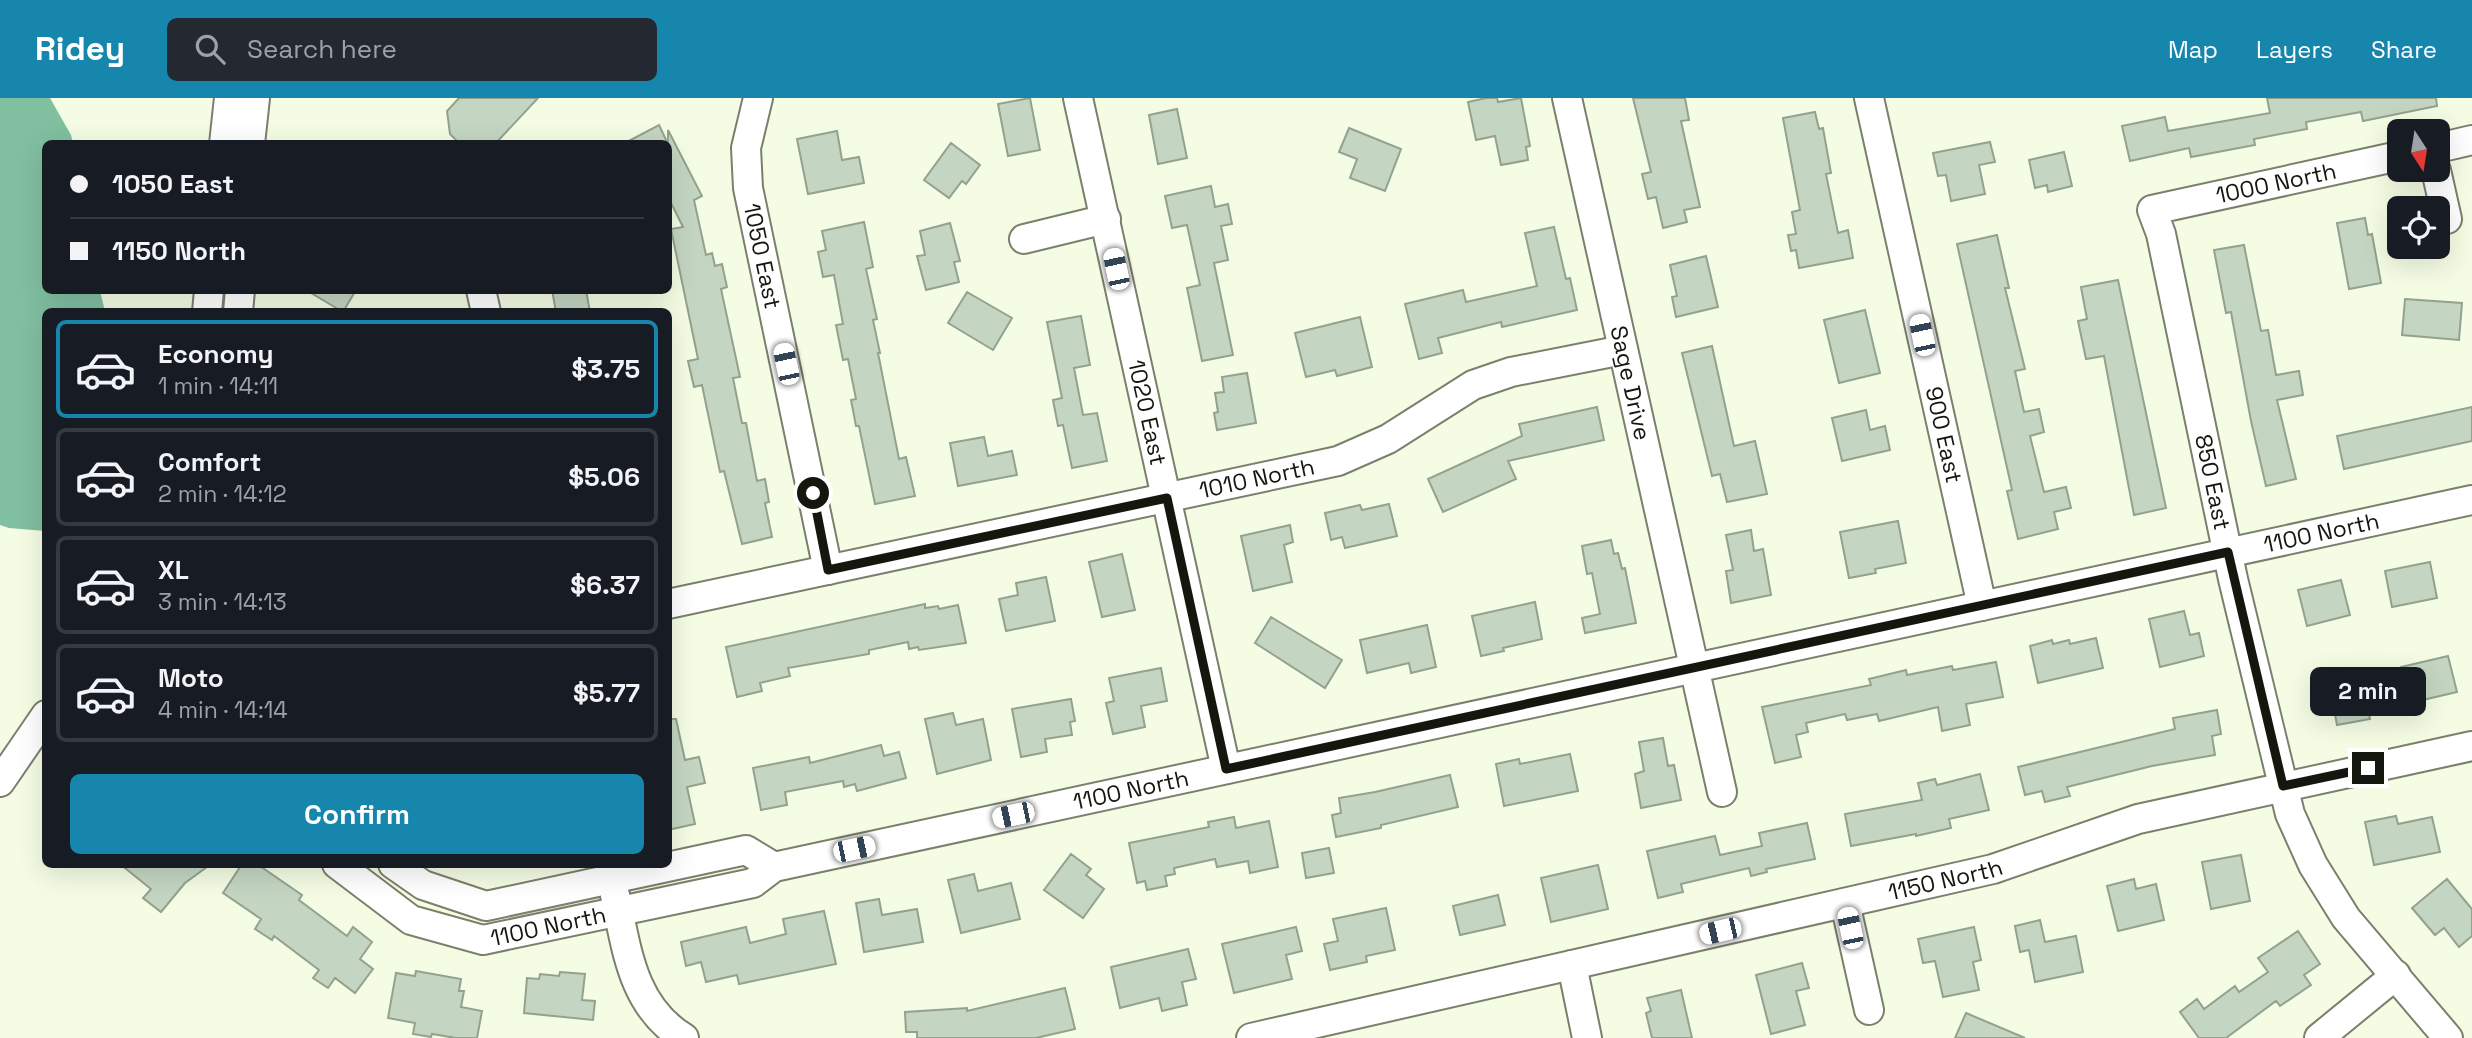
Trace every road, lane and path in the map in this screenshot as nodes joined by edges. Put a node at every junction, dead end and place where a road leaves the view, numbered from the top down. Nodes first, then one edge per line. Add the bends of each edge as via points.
1 (229, 98) edge
2 (255, 98) edge
3 (758, 98) edge
4 (1078, 98) edge
5 (1567, 98) edge
6 (1869, 98) edge
7 (224, 140) edge
8 (250, 140) edge
9 (2472, 140) edge
10 (2450, 145) edge
11 (2387, 159) edge
12 (2152, 210) joint
13 (1106, 219) junction
14 (1024, 239) dead end
15 (1623, 350) junction
16 (1167, 498) junction
17 (2472, 500) edge
18 (2228, 552) junction
19 (828, 570) junction
20 (672, 603) edge
21 (1982, 606) junction
22 (1695, 668) junction
23 (42, 721) edge
24 (2472, 746) edge
25 (1226, 769) junction
26 (0, 782) edge
27 (2283, 786) junction
28 (1722, 792) dead end
29 (672, 862) edge
30 (774, 866) junction
31 (342, 868) edge
32 (398, 868) edge
33 (635, 868) edge
34 (610, 872) edge
35 (1844, 902) junction
36 (619, 912) junction
37 (1572, 965) junction
38 (2396, 975) junction
39 (1869, 1010) dead end
40 (1268, 1036) edge
41 (684, 1038) edge
42 (1587, 1038) edge
43 (2319, 1038) edge
44 (2448, 1038) edge

1 - 7 street
2 - 8 street
3 - 19 street, 1050 East via 746,148 748,188
4 - 13 street, 1020 East
5 - 15 street, Sage Drive
6 - 21 street, 900 East
9 - 10 street
11 - 12 street, 1000 North
12 - 18 street, 850 East via 2161,234
13 - 14 street
13 - 16 street, 1020 East
15 - 16 street, 1010 North via 1511,372 1474,386 1388,439 1338,461
15 - 22 street, Sage Drive
16 - 19 street, 1010 North
16 - 25 street, 1020 East
17 - 18 street, 1100 North
18 - 21 street, 1100 North
18 - 27 street, 850 East
19 - 20 street, 1010 North
21 - 22 street, 1100 North
22 - 25 street, 1100 North
22 - 28 street, Sage Drive
23 - 26 street
24 - 27 street, 1150 North
25 - 30 street, 1100 North
27 - 35 street, 1150 North via 2138,819 1993,870
27 - 38 street, 850 East via 2313,865 2346,918
29 - 30 street, 1100 North via 746,850
30 - 36 street, 1100 North via 753,883
31 - 36 street, 1100 North via 411,920 483,940
32 - 34 street, 1100 North via 423,886 486,906
33 - 34 street, 1100 North
34 - 36 street
35 - 37 street, 1150 North
35 - 39 street
36 - 41 street via 638,988 656,1016
37 - 40 street, 1150 North
37 - 42 street
38 - 43 street
38 - 44 street, 850 East

